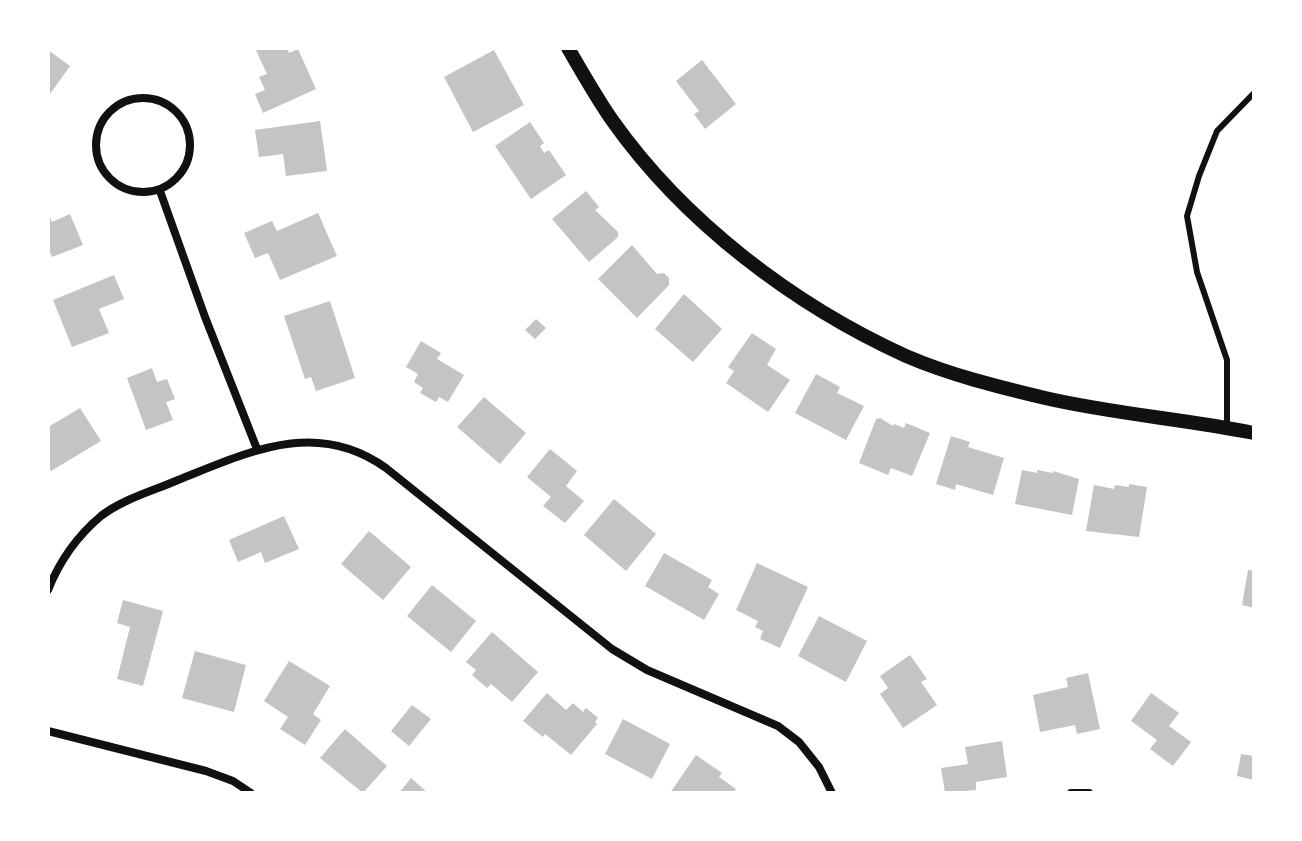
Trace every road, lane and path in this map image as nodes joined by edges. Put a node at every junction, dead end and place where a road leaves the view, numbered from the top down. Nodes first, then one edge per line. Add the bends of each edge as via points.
1 (568, 48) edge
2 (1254, 93) edge
3 (160, 191) junction
4 (1227, 427) junction
5 (1254, 433) edge
6 (257, 449) junction
7 (48, 590) edge
8 (48, 731) edge
9 (251, 793) edge
10 (832, 793) edge
11 (1071, 793) edge
12 (1089, 793) edge

1 - 4 street via 613,120 663,181 732,248 810,305 909,357 972,379 1048,398
2 - 4 lane via 1217,131 1187,216 1197,272 1227,360
3 - 3 street via 187,164 187,127 161,101 125,102 99,127 99,163 125,189
3 - 6 street
4 - 5 street
6 - 7 street via 115,506 78,537 59,562
6 - 10 street via 304,443 365,453 612,649 647,670 778,726 799,742
8 - 9 street via 206,771
11 - 12 street

